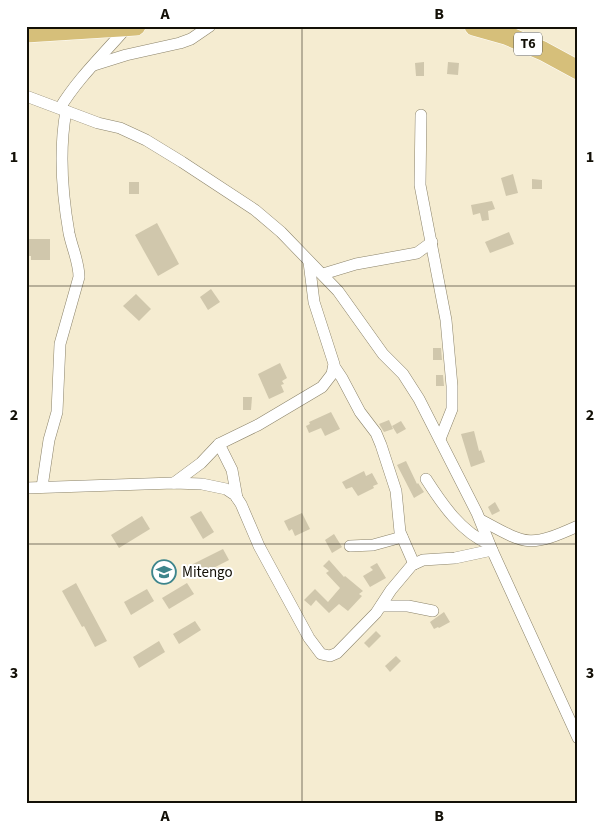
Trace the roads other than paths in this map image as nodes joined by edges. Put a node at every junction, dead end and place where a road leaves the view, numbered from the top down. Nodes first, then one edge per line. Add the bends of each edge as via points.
1 (210, 26) edge
2 (474, 26) edge
3 (132, 27) edge
4 (506, 30) edge
5 (26, 34) edge
6 (94, 65) junction
7 (578, 70) edge
8 (26, 96) edge
9 (63, 109) junction
10 (421, 115) dead end
11 (432, 242) junction
12 (310, 262) junction
13 (323, 274) junction
14 (334, 366) junction
15 (440, 439) junction
16 (219, 444) junction
17 (426, 479) dead end
18 (174, 482) junction
19 (42, 487) junction
20 (26, 488) edge
21 (237, 498) junction
22 (481, 520) junction
23 (578, 526) edge
24 (402, 538) junction
25 (350, 546) dead end
26 (491, 547) junction
27 (414, 564) junction
28 (381, 606) junction
29 (433, 611) dead end
30 (578, 738) edge

1 - 6 street via 180,43
2 - 4 highway, T6
3 - 5 highway
3 - 6 street
4 - 7 highway, T6
6 - 9 street via 81,77
8 - 9 street
9 - 12 street via 134,134 182,162 255,210
9 - 19 street via 64,188 68,228 79,277 60,344 57,412
10 - 11 street via 420,185
11 - 13 street via 417,254 356,264
11 - 15 street via 446,320 452,386 452,409
12 - 13 street
12 - 14 street via 314,302
13 - 15 street via 383,354 403,374
14 - 16 street via 331,377 322,387 258,426
14 - 24 street via 381,445 396,491
15 - 22 street
16 - 18 street via 201,463
16 - 21 street via 232,470
17 - 26 street via 454,517
18 - 19 street
18 - 21 street via 215,486 226,489
19 - 20 street
21 - 28 street via 259,546 321,654 330,656 337,653
22 - 23 street via 528,542 544,540
22 - 26 street
24 - 25 street via 373,545
24 - 27 street
26 - 27 street via 455,558 423,560
26 - 30 street
27 - 28 street
28 - 29 street via 408,606

